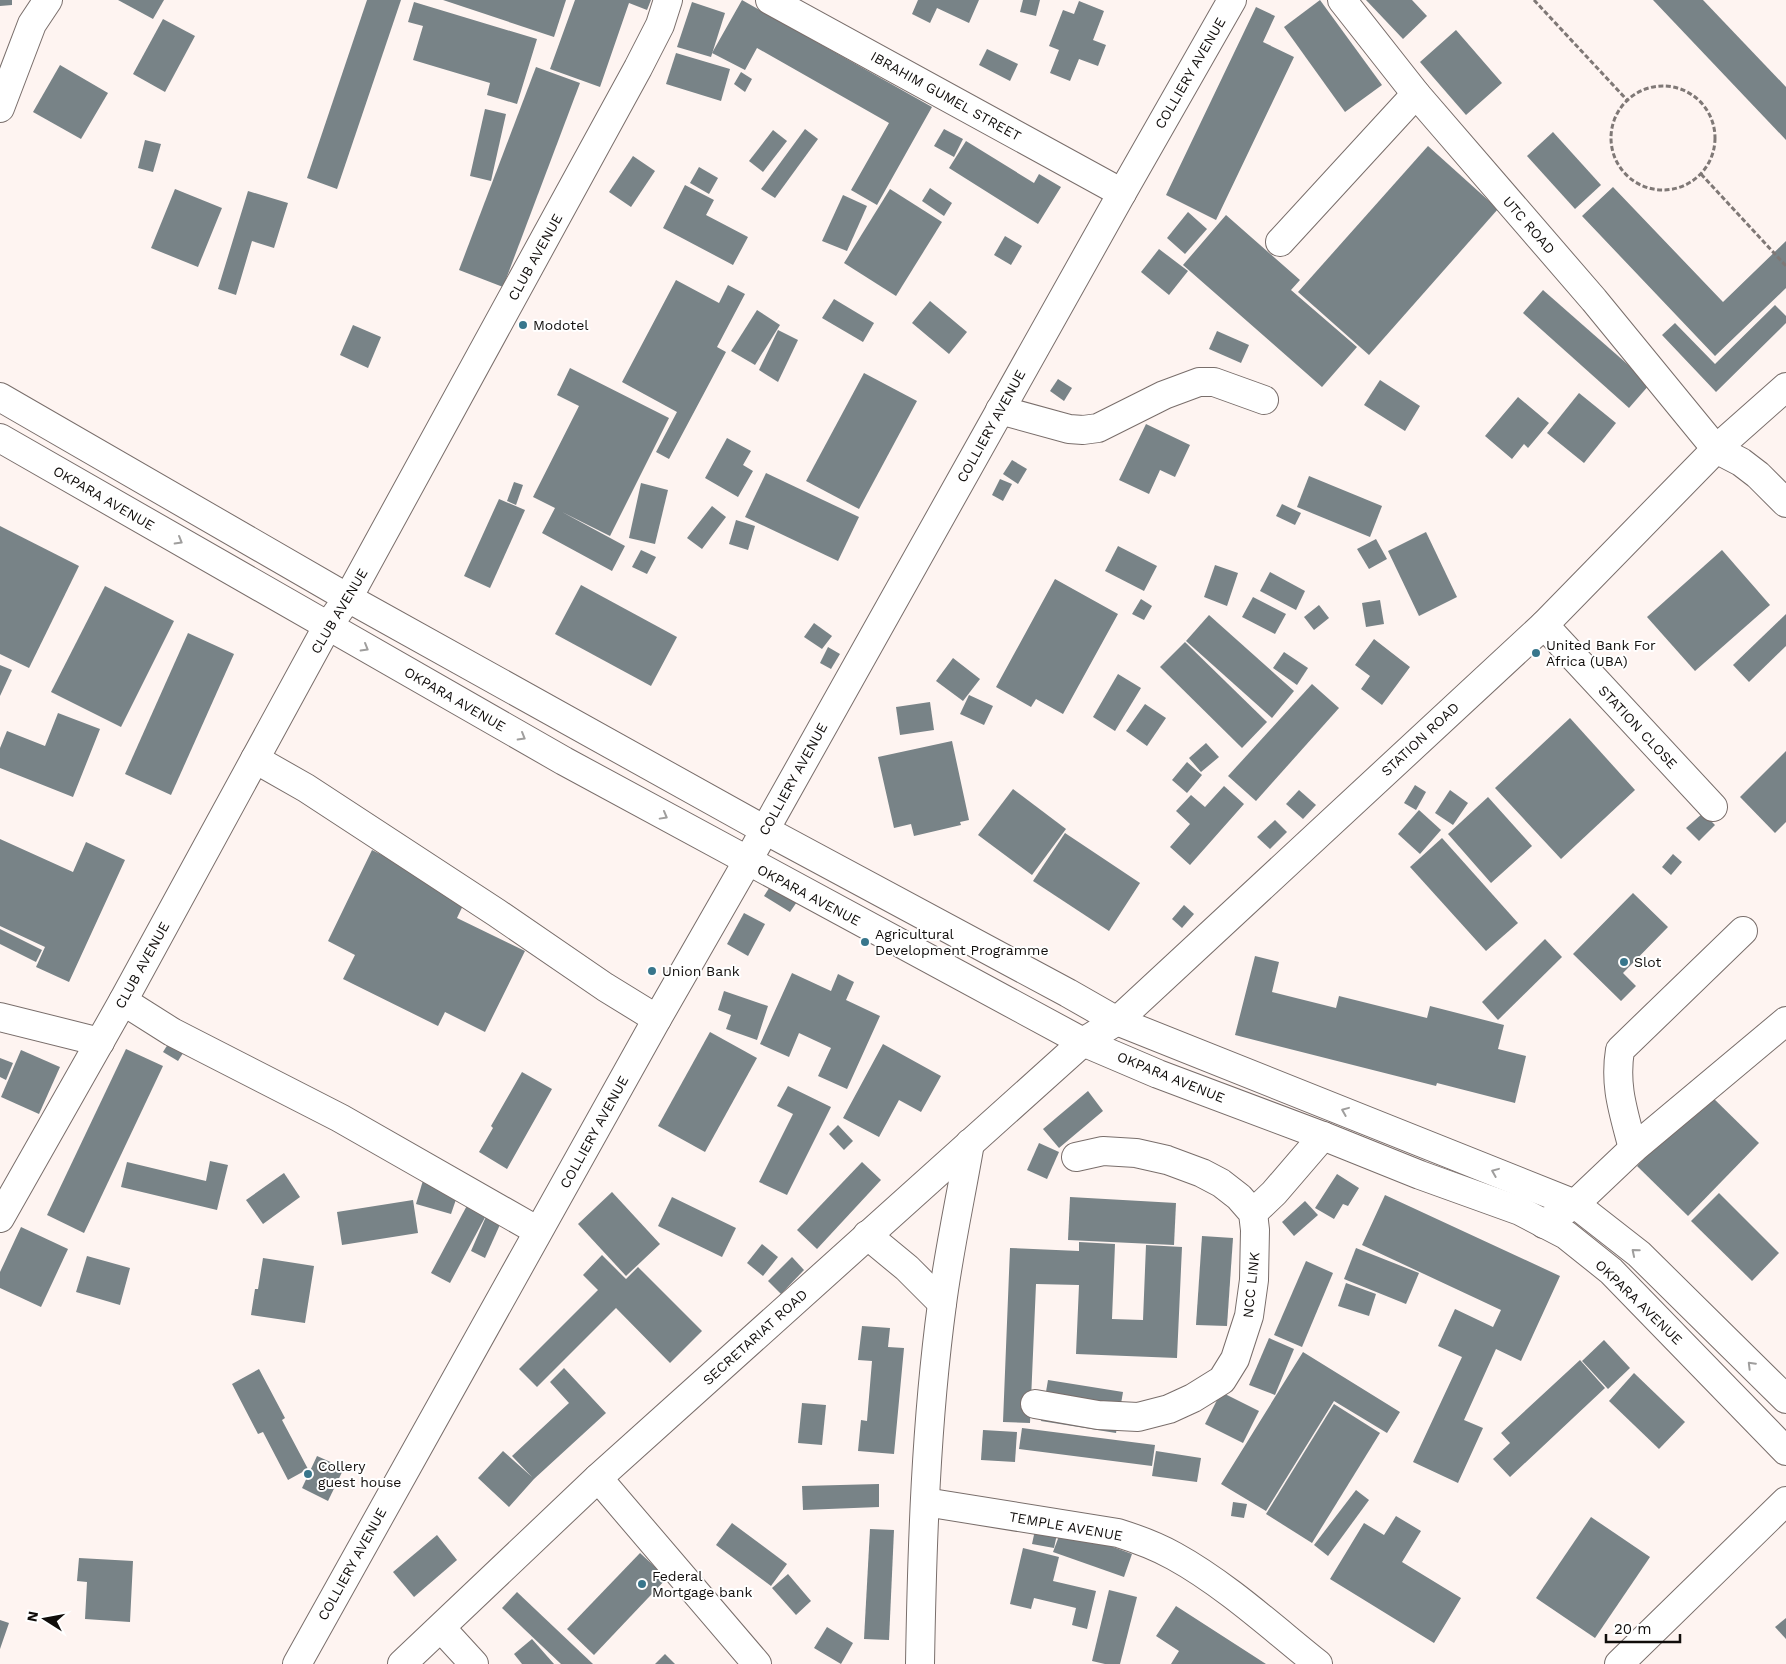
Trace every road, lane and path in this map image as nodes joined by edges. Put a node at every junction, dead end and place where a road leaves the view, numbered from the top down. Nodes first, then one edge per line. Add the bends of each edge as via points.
1 (48, 0) edge
2 (668, 0) edge
3 (770, 0) edge
4 (1232, 0) edge
5 (1342, 0) edge
6 (1534, 0) edge
7 (1416, 94) junction
8 (1627, 100) junction
9 (0, 108) edge
10 (1701, 174) junction
11 (1122, 193) junction
12 (1280, 242) dead end
13 (1786, 266) edge
14 (1786, 387) edge
15 (0, 397) edge
16 (1264, 400) dead end
17 (1000, 410) junction
18 (0, 438) edge
19 (1716, 449) junction
20 (1786, 503) edge
21 (348, 598) junction
22 (1544, 625) junction
23 (327, 627) junction
24 (256, 759) junction
25 (1712, 807) dead end
26 (765, 830) junction
27 (747, 862) junction
28 (1743, 931) dead end
29 (123, 1001) junction
30 (0, 1017) edge
31 (657, 1019) junction
32 (1786, 1021) edge
33 (1117, 1022) junction
34 (100, 1042) junction
35 (1083, 1042) junction
36 (1323, 1136) junction
37 (970, 1143) junction
38 (1633, 1149) junction
39 (1076, 1157) dead end
40 (1575, 1204) junction
41 (1253, 1213) junction
42 (0, 1218) edge
43 (1544, 1224) junction
44 (538, 1230) junction
45 (866, 1235) junction
46 (942, 1303) junction
47 (1786, 1399) edge
48 (1035, 1404) dead end
49 (1786, 1451) edge
50 (598, 1478) junction
51 (1786, 1501) edge
52 (925, 1502) junction
53 (441, 1628) junction
54 (297, 1664) edge
55 (402, 1664) edge
56 (474, 1664) edge
57 (757, 1664) edge
58 (920, 1664) edge
59 (1318, 1664) edge
60 (1618, 1664) edge

1 - 9 street via 32,24
2 - 21 street, CLUB AVENUE via 660,25 638,68
3 - 11 street, IBRAHIM GUMEL STREET
4 - 11 street, COLLIERY AVENUE
5 - 7 street, UTC ROAD
6 - 8 path
7 - 12 street
7 - 19 street, UTC ROAD via 1594,300
8 - 10 path via 1645,88 1662,86 1679,88 1694,96 1706,109 1713,125 1715,142 1711,159
8 - 10 path via 1612,125 1610,143 1614,159 1624,174 1654,190 1671,190 1688,184
10 - 13 path
11 - 17 street, COLLIERY AVENUE
14 - 19 street, STATION ROAD
15 - 21 street
16 - 17 street via 1214,382 1199,382 1164,395 1098,428 1083,430
17 - 26 street, COLLIERY AVENUE
18 -> 23 street, OKPARA AVENUE
19 - 20 street via 1758,475
19 - 22 street, STATION ROAD
21 - 23 street, CLUB AVENUE
21 - 26 street
22 - 25 street, STATION CLOSE
22 - 33 street, STATION ROAD
23 - 24 street, CLUB AVENUE
23 -> 27 street, OKPARA AVENUE
24 - 29 street, CLUB AVENUE
24 - 31 street via 497,912
26 - 27 street, COLLIERY AVENUE
26 - 33 street
27 - 31 street, COLLIERY AVENUE
27 - 35 street, OKPARA AVENUE
28 - 38 street via 1620,1050 1618,1088
29 - 34 street, CLUB AVENUE
29 - 44 street via 172,1032 340,1118
30 - 34 street
31 - 44 street, COLLIERY AVENUE
32 - 38 street
33 - 35 street, SECRETARIAT ROAD
40 -> 33 street
34 - 42 street, CLUB AVENUE
35 - 36 street, OKPARA AVENUE
35 - 37 street, SECRETARIAT ROAD
36 - 41 street
36 - 43 street, OKPARA AVENUE via 1520,1211
37 - 45 street, SECRETARIAT ROAD
37 - 46 street
38 - 40 street
39 - 41 street via 1103,1151 1136,1153 1167,1160 1221,1183
40 - 43 street
47 -> 40 street via 1639,1254
41 - 48 street, NCC LINK via 1254,1280 1249,1316 1235,1358 1222,1380 1169,1409 1138,1417
43 - 49 street, OKPARA AVENUE via 1566,1235 1611,1271
44 - 54 street, COLLIERY AVENUE
45 - 46 street via 907,1268
45 - 50 street, SECRETARIAT ROAD
46 - 52 street
50 - 53 street, SECRETARIAT ROAD
50 - 57 street
51 - 60 street
52 - 58 street
52 - 59 street, TEMPLE AVENUE via 1118,1532 1145,1542 1207,1576
53 - 55 street, SECRETARIAT ROAD
53 - 56 street

